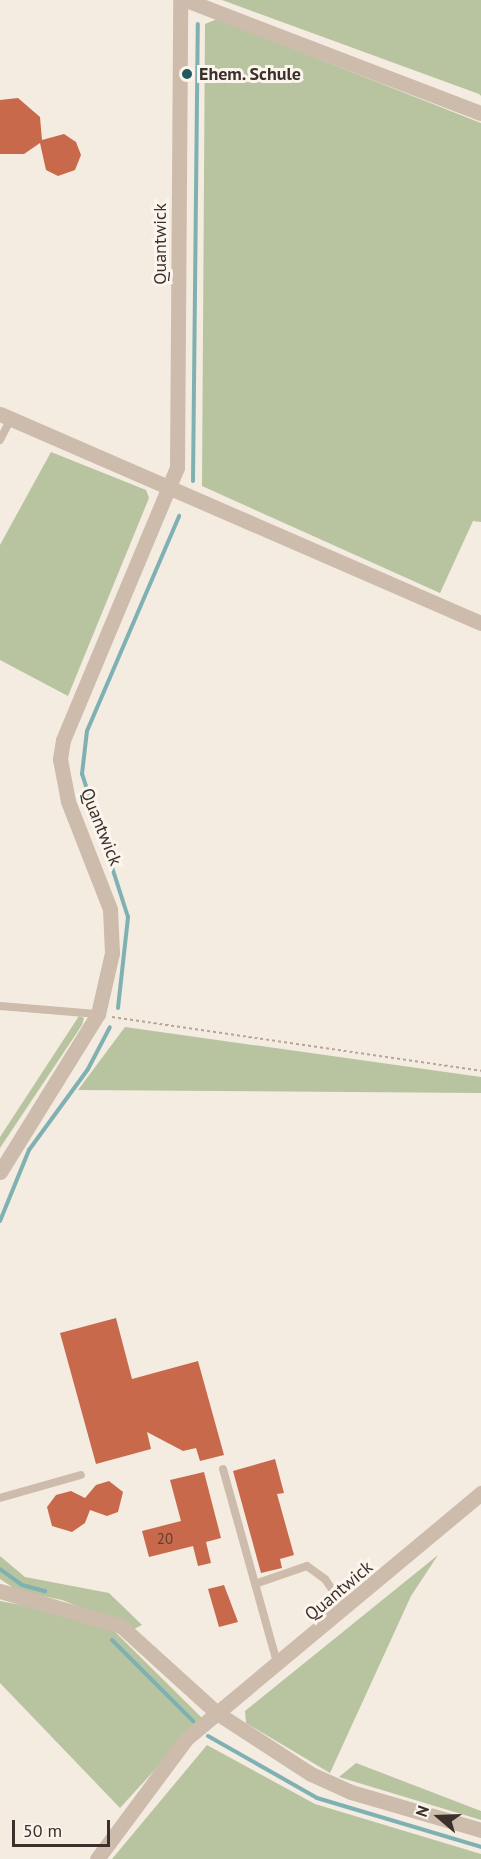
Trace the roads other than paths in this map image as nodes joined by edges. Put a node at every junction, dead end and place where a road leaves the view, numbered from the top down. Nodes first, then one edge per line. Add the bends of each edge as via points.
1 (180, 0) edge
2 (186, 0) edge
3 (481, 113) edge
4 (5, 416) edge
5 (0, 440) edge
6 (171, 487) junction
7 (481, 623) edge
8 (0, 1006) edge
9 (98, 1014) junction
10 (0, 1172) edge
11 (223, 1469) dead end
12 (81, 1475) dead end
13 (481, 1492) edge
14 (0, 1498) edge
15 (255, 1584) junction
16 (1, 1594) edge
17 (346, 1610) junction
18 (278, 1667) junction
19 (217, 1713) junction
20 (481, 1830) edge
21 (97, 1859) edge

1 - 6 street, Quantwick via 181,436
2 - 3 street
4 - 5 lane
4 - 6 street
6 - 7 street
6 - 9 street, Quantwick via 63,740 60,759 68,801 111,909 112,953
8 - 9 lane
9 - 10 street, Quantwick
11 - 15 lane
12 - 14 lane
13 - 17 street, Quantwick
15 - 17 lane via 306,1566 325,1579
15 - 18 lane
16 - 19 street via 80,1610 121,1626
17 - 18 street, Quantwick
18 - 19 street, Quantwick
19 - 20 street via 311,1774 351,1792
19 - 21 street, Quantwick via 169,1760

